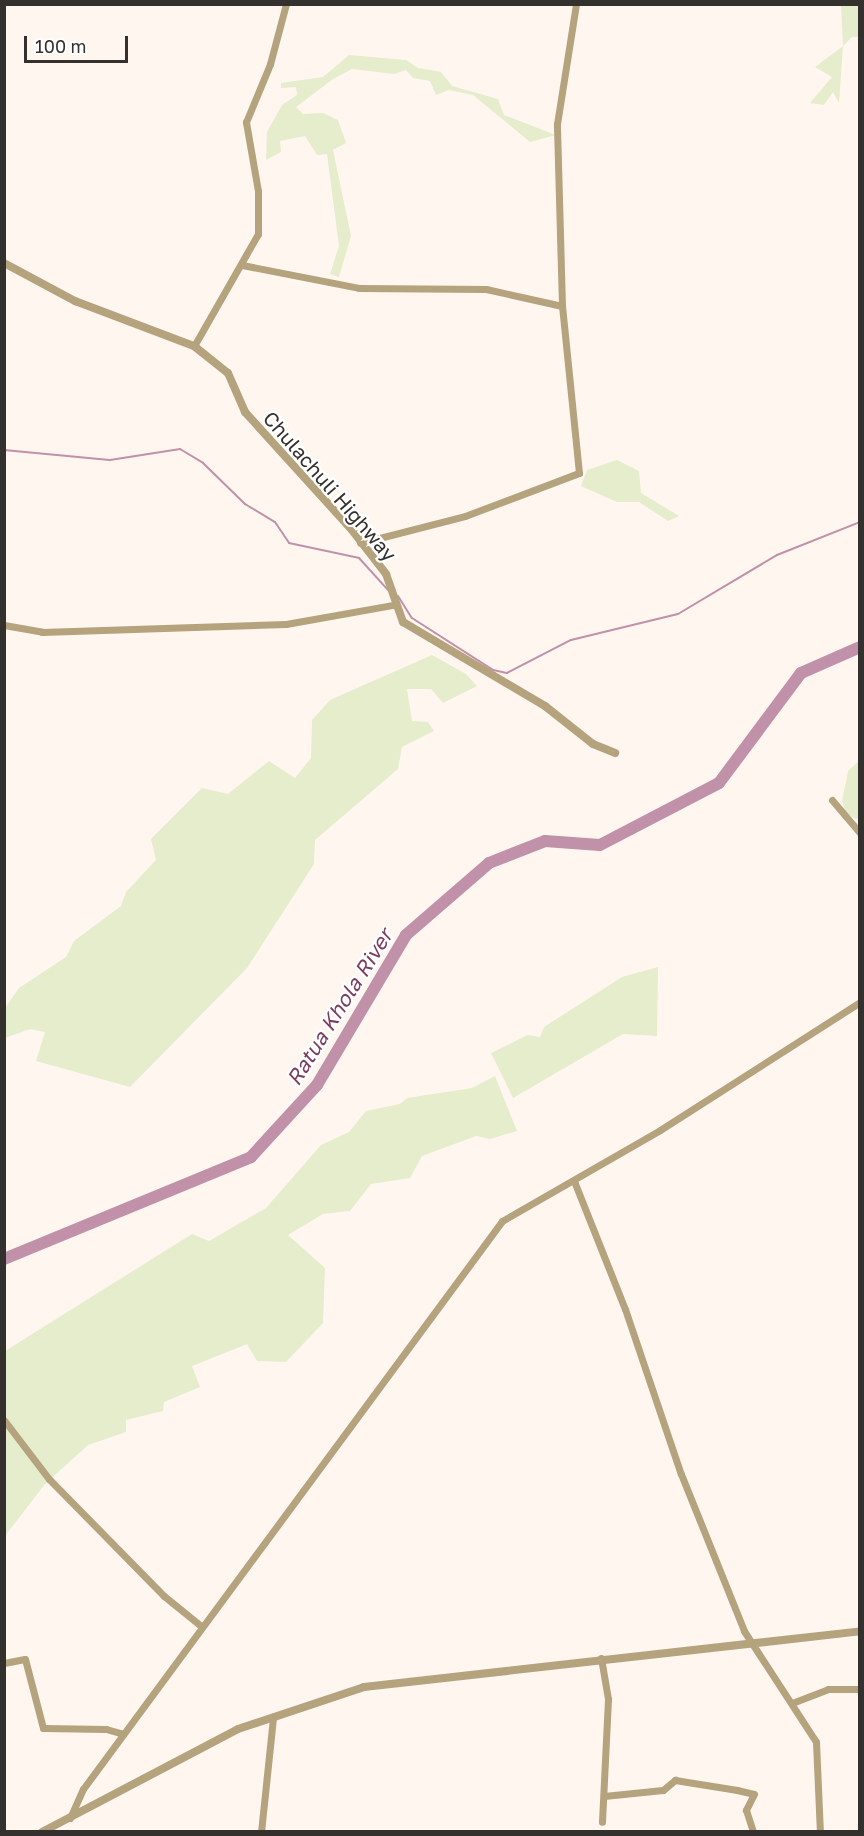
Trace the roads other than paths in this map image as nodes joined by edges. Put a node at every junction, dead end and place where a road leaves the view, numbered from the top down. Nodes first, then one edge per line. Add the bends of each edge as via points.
1 (286, 4) edge
2 (576, 4) edge
3 (4, 263) edge
4 (242, 265) junction
5 (562, 306) junction
6 (194, 346) junction
7 (360, 543) junction
8 (393, 605) junction
9 (4, 625) edge
10 (615, 753) dead end
11 (832, 800) dead end
12 (860, 833) edge
13 (860, 1002) edge
14 (574, 1181) junction
15 (4, 1420) edge
16 (201, 1626) junction
17 (860, 1631) edge
18 (756, 1645) junction
19 (602, 1658) junction
20 (4, 1663) edge
21 (860, 1689) edge
22 (792, 1703) junction
23 (273, 1717) junction
24 (123, 1734) junction
25 (604, 1796) junction
26 (70, 1818) junction
27 (602, 1822) dead end
28 (45, 1831) edge
29 (261, 1832) edge
30 (753, 1832) edge
31 (819, 1832) edge

1 - 4 street via 270,64 246,122 260,224
2 - 5 street via 570,59 557,105
3 - 6 street, Chulachuli Highway via 82,305
4 - 5 street via 359,288 486,290
4 - 6 street
5 - 7 street via 579,473 465,516
6 - 7 street, Chulachuli Highway via 228,373 245,412
7 - 8 street, Chulachuli Highway via 391,583
8 - 9 street via 286,624 42,632
8 - 10 street, Chulachuli Highway via 403,622 545,706 593,744
11 - 12 street
13 - 14 street
14 - 16 street via 502,1221
14 - 18 street via 699,1521 744,1631
15 - 16 street via 49,1479 164,1596
16 - 24 street
17 - 18 street
18 - 19 street
18 - 22 street
19 - 23 street via 560,1668 364,1687
19 - 25 street via 608,1699
20 - 24 street via 25,1659 43,1728 106,1729
21 - 22 street via 828,1689
22 - 31 street via 816,1742
23 - 26 street via 238,1729
23 - 29 street
24 - 26 street via 83,1789
25 - 27 street
25 - 30 street via 663,1790 675,1780 746,1792 754,1794 746,1810
26 - 28 street

